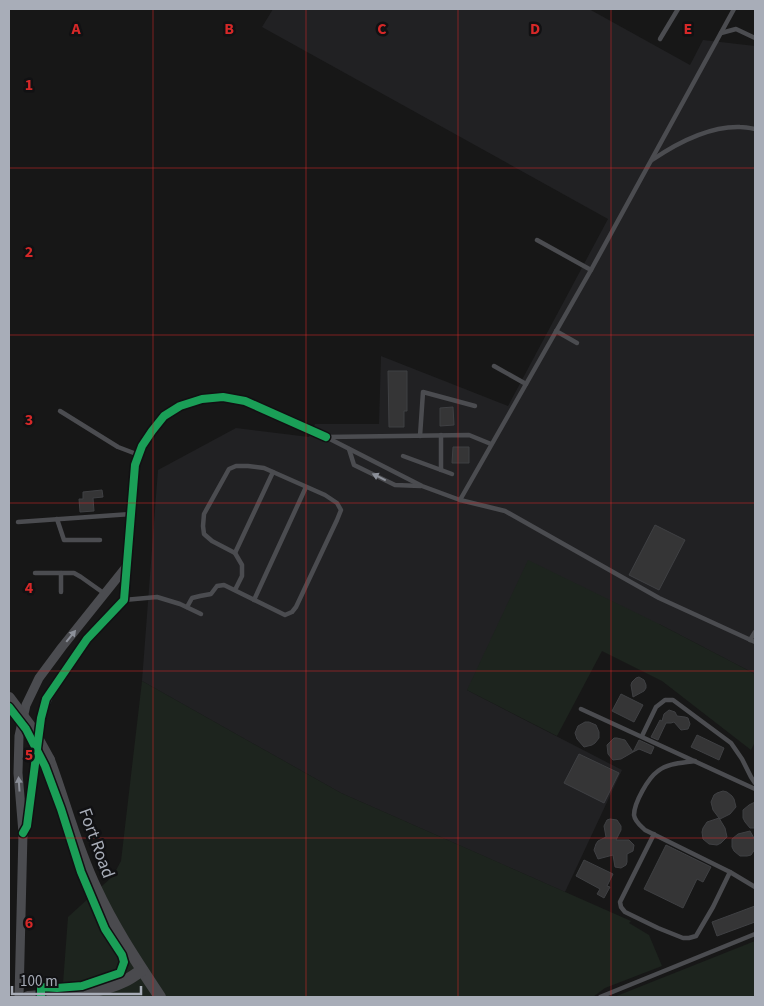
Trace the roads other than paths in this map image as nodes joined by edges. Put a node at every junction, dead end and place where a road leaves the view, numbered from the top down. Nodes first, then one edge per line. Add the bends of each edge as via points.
1 (678, 9) edge
2 (734, 9) edge
3 (721, 33) junction
4 (755, 38) edge
5 (660, 39) dead end
6 (755, 129) edge
7 (649, 162) junction
8 (537, 240) dead end
9 (590, 270) junction
10 (556, 331) junction
11 (577, 342) dead end
12 (494, 366) dead end
13 (526, 384) junction
14 (474, 406) dead end
15 (60, 411) dead end
16 (441, 435) junction
17 (420, 436) junction
18 (326, 437) junction
19 (491, 444) junction
20 (350, 449) junction
21 (139, 455) junction
22 (403, 456) dead end
23 (441, 470) junction
24 (273, 472) junction
25 (452, 474) dead end
26 (422, 486) junction
27 (306, 487) junction
28 (460, 500) junction
29 (131, 514) junction
30 (57, 519) junction
31 (18, 522) dead end
32 (100, 540) dead end
33 (236, 552) junction
34 (127, 566) junction
35 (61, 572) junction
36 (35, 573) dead end
37 (235, 590) junction
38 (61, 592) dead end
39 (105, 594) junction
40 (124, 600) junction
41 (254, 600) junction
42 (187, 607) junction
43 (201, 614) dead end
44 (755, 632) edge
45 (753, 641) edge
46 (9, 698) edge
47 (581, 709) dead end
48 (39, 729) dead end
49 (642, 736) junction
50 (36, 755) dead end
51 (695, 761) junction
52 (755, 783) edge
53 (755, 789) edge
54 (23, 833) junction
55 (654, 834) junction
56 (730, 872) junction
57 (755, 887) edge
58 (755, 934) edge
59 (142, 970) junction
60 (19, 997) edge
61 (28, 997) edge
62 (160, 997) edge
63 (600, 997) edge

1 - 5 lane
2 - 3 lane
3 - 4 lane via 736,29
3 - 7 lane
6 - 7 lane via 716,129 670,147
7 - 9 lane
8 - 9 lane
9 - 10 lane
10 - 11 lane
10 - 13 lane
12 - 13 lane
13 - 19 lane
14 - 17 lane via 423,392
15 - 21 lane via 118,448
16 - 17 lane
16 - 19 lane via 469,435
16 - 23 lane
17 - 18 lane
18 - 20 lane
18 - 21 street via 245,401 223,397 180,406 164,416
19 - 28 lane
20 - 26 lane
26 -> 20 lane via 395,484 354,465
21 - 29 street via 135,465
22 - 23 lane
23 - 25 lane
24 - 27 lane
24 - 33 lane
24 - 33 lane via 248,466 230,469 204,514 204,534
26 - 28 lane
27 - 41 lane
27 - 41 lane via 336,503 341,510 337,520 292,612 285,615
28 - 45 lane via 505,510 659,598
29 - 30 lane
29 - 34 street
30 - 31 lane
30 - 32 lane via 64,540
33 - 37 lane via 242,565 242,576
34 - 39 street
34 - 40 street
35 - 36 lane
35 - 38 lane
35 - 39 lane via 76,574
37 - 41 lane
37 - 42 lane via 217,586 211,594 192,598
54 -> 39 street via 18,772 19,736 26,705 39,678
40 - 42 lane via 157,597
40 - 48 street via 87,639 49,694
42 - 43 lane
44 - 45 lane
46 - 59 street, Fort Road, bridge via 32,729 49,760 95,889
47 - 49 lane
49 - 51 lane
49 - 52 lane via 656,707 665,700 673,700 731,743
50 - 54 street via 28,826
51 - 53 lane
51 - 55 lane via 658,770 648,781 634,815 638,824
54 - 60 street
55 - 56 lane
55 - 56 lane via 620,902 625,912 675,935 696,936
56 - 57 lane
58 - 63 lane
59 - 61 street via 125,981 94,991
59 - 62 street, Fort Road

